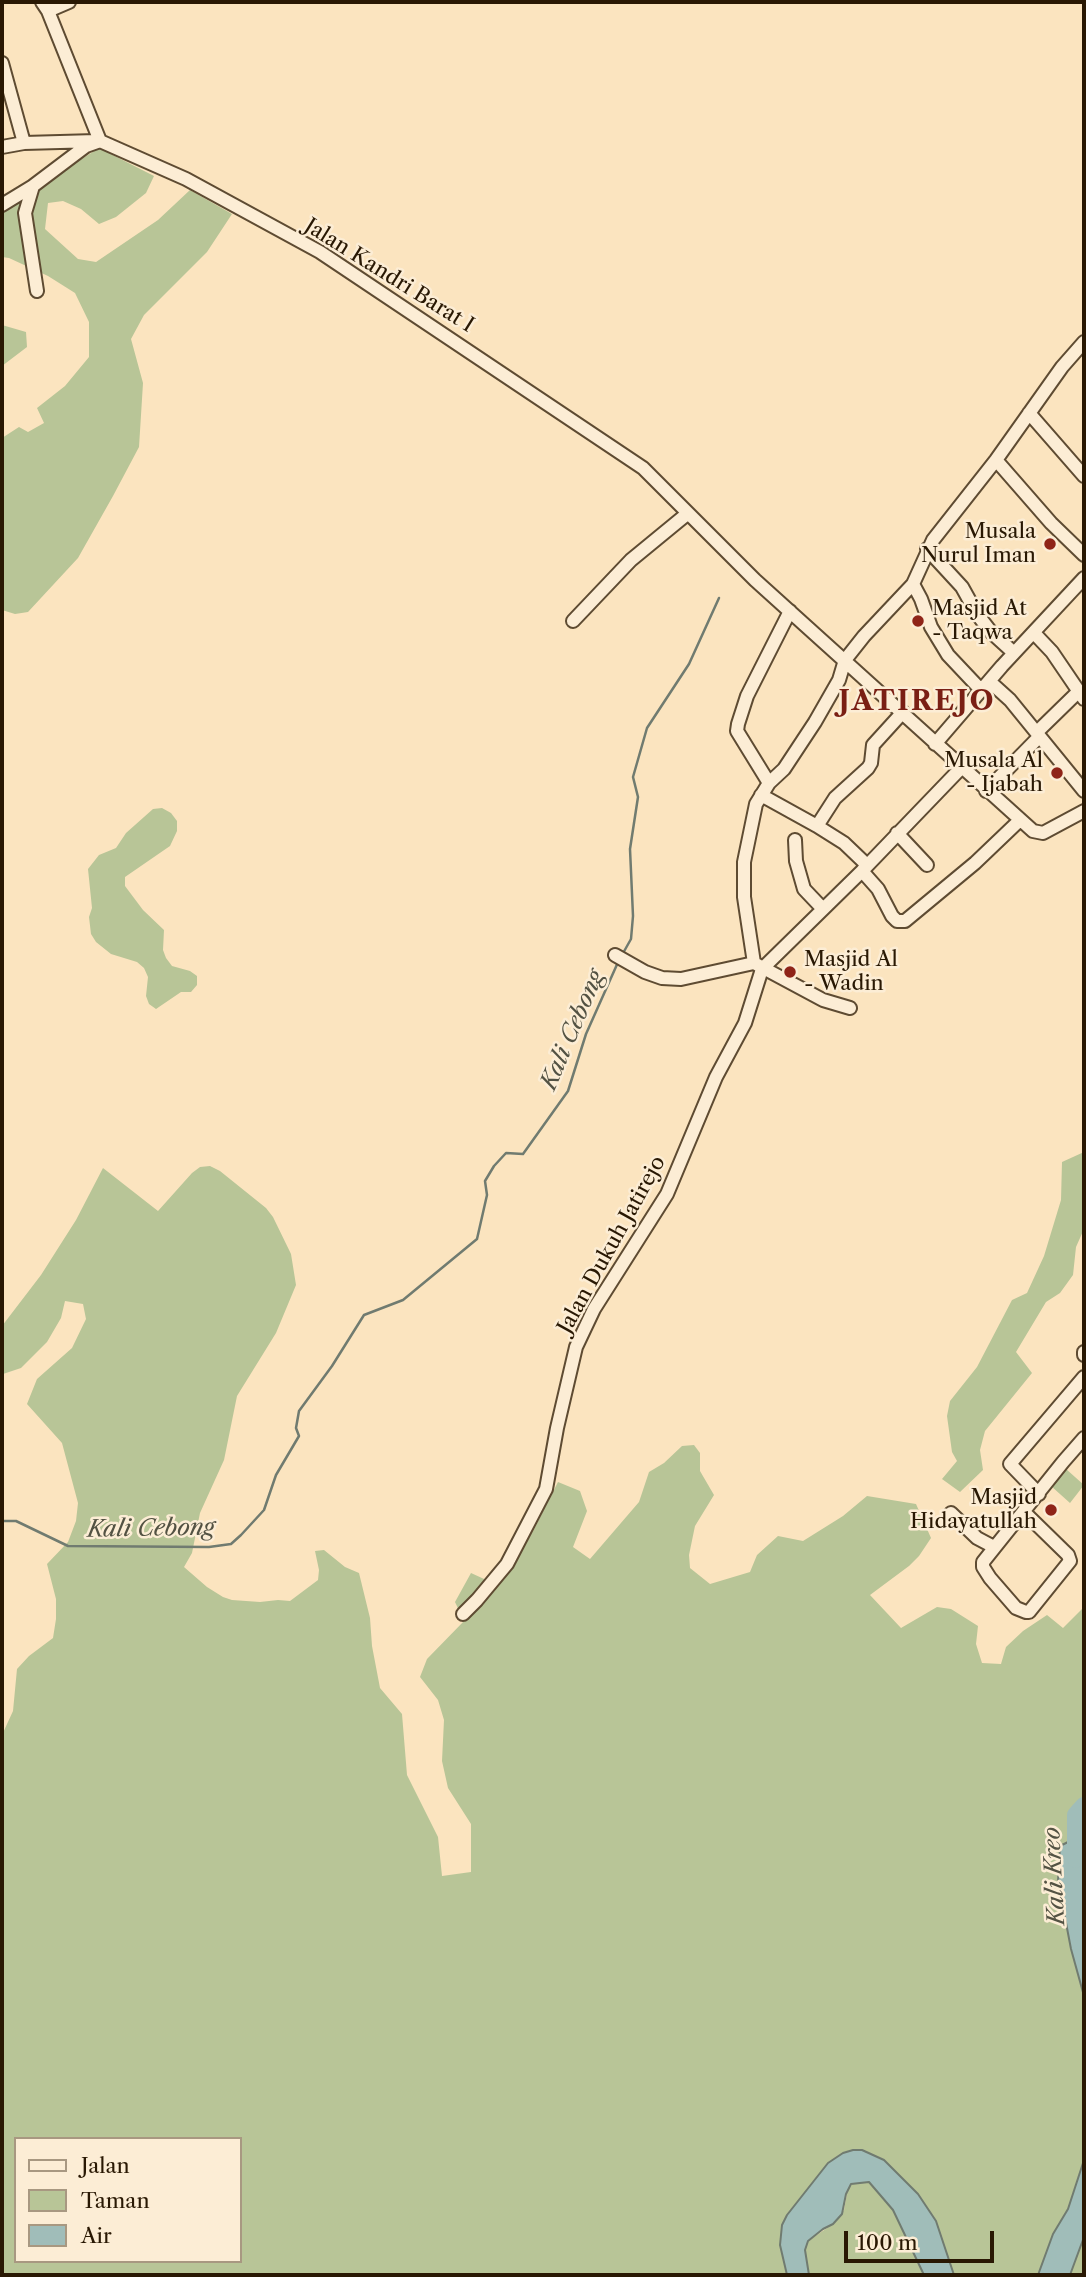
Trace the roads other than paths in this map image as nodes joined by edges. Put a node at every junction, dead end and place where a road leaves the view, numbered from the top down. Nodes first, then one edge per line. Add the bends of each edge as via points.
1 (69, 2) edge
2 (45, 6) edge
3 (2, 63) edge
4 (100, 141) junction
5 (24, 143) junction
6 (2, 147) edge
7 (33, 186) junction
8 (2, 205) edge
9 (37, 291) dead end
10 (1084, 342) edge
11 (1029, 413) junction
12 (996, 460) junction
13 (1084, 476) edge
14 (687, 514) junction
15 (928, 549) junction
16 (1084, 555) edge
17 (1084, 578) edge
18 (913, 584) junction
19 (790, 611) junction
20 (573, 621) dead end
21 (1034, 633) junction
22 (1014, 653) junction
23 (845, 660) junction
24 (985, 686) junction
25 (1081, 696) edge
26 (903, 712) junction
27 (1038, 734) junction
28 (936, 744) junction
29 (961, 767) junction
30 (769, 783) junction
31 (986, 791) junction
32 (1084, 791) edge
33 (761, 795) junction
34 (1084, 811) edge
35 (1020, 820) junction
36 (817, 826) junction
37 (897, 833) junction
38 (795, 840) dead end
39 (927, 865) dead end
40 (865, 868) junction
41 (823, 909) junction
42 (620, 958) dead end
43 (758, 966) junction
44 (850, 1008) dead end
45 (1084, 1377) edge
46 (1084, 1438) edge
47 (1039, 1494) junction
48 (1024, 1512) junction
49 (951, 1513) dead end
50 (994, 1547) junction
51 (463, 1614) dead end

1 - 2 street
2 - 4 street
3 - 5 street
4 - 5 street
4 - 7 street via 86,146
4 - 14 street, Jalan Kandri Barat I via 186,179 320,251 643,468
5 - 6 street
7 - 8 street
7 - 9 street via 25,213
10 - 11 street, Jalan Dukuh Jatirejo
11 - 12 street, Jalan Dukuh Jatirejo
11 - 13 street
12 - 15 street, Jalan Dukuh Jatirejo
12 - 16 street
14 - 19 street, Jalan Kandri Barat I
14 - 20 street via 631,560
15 - 18 street, Jalan Dukuh Jatirejo
15 - 22 street via 962,587 990,632
17 - 21 street
18 - 23 street, Jalan Dukuh Jatirejo
18 - 24 street via 948,655
19 - 23 street
19 - 30 street via 747,696 737,731
21 - 22 street
21 - 25 street
22 - 24 street
23 - 26 street
23 - 30 street, Jalan Dukuh Jatirejo via 815,722 784,769
24 - 27 street via 1010,700
24 - 28 street
25 - 27 street
26 - 28 street
26 - 36 street via 873,745 868,768 835,797
27 - 31 street
27 - 32 street
28 - 29 street
29 - 31 street
29 - 37 street, Jalan Dukuh Jatirejo
30 - 33 street, Jalan Dukuh Jatirejo
31 - 35 street
33 - 36 street
33 - 43 street, Jalan Dukuh Jatirejo via 744,862 744,897
34 - 35 street via 1043,833
35 - 40 street via 905,921 892,916
36 - 40 street via 844,842
37 - 39 street
37 - 40 street, Jalan Dukuh Jatirejo
38 - 41 street via 801,882
40 - 41 street, Jalan Dukuh Jatirejo
41 - 43 street, Jalan Dukuh Jatirejo
42 - 43 street via 662,978
43 - 44 street via 822,1000
43 - 51 street, Jalan Dukuh Jatirejo via 745,1023 716,1077 667,1194 594,1309 576,1348 546,1489 507,1564
45 - 47 street via 1010,1464
46 - 47 street
47 - 48 street
48 - 50 street
48 - 50 street via 1070,1561 1029,1612 1016,1608 986,1573 983,1562
49 - 50 street

